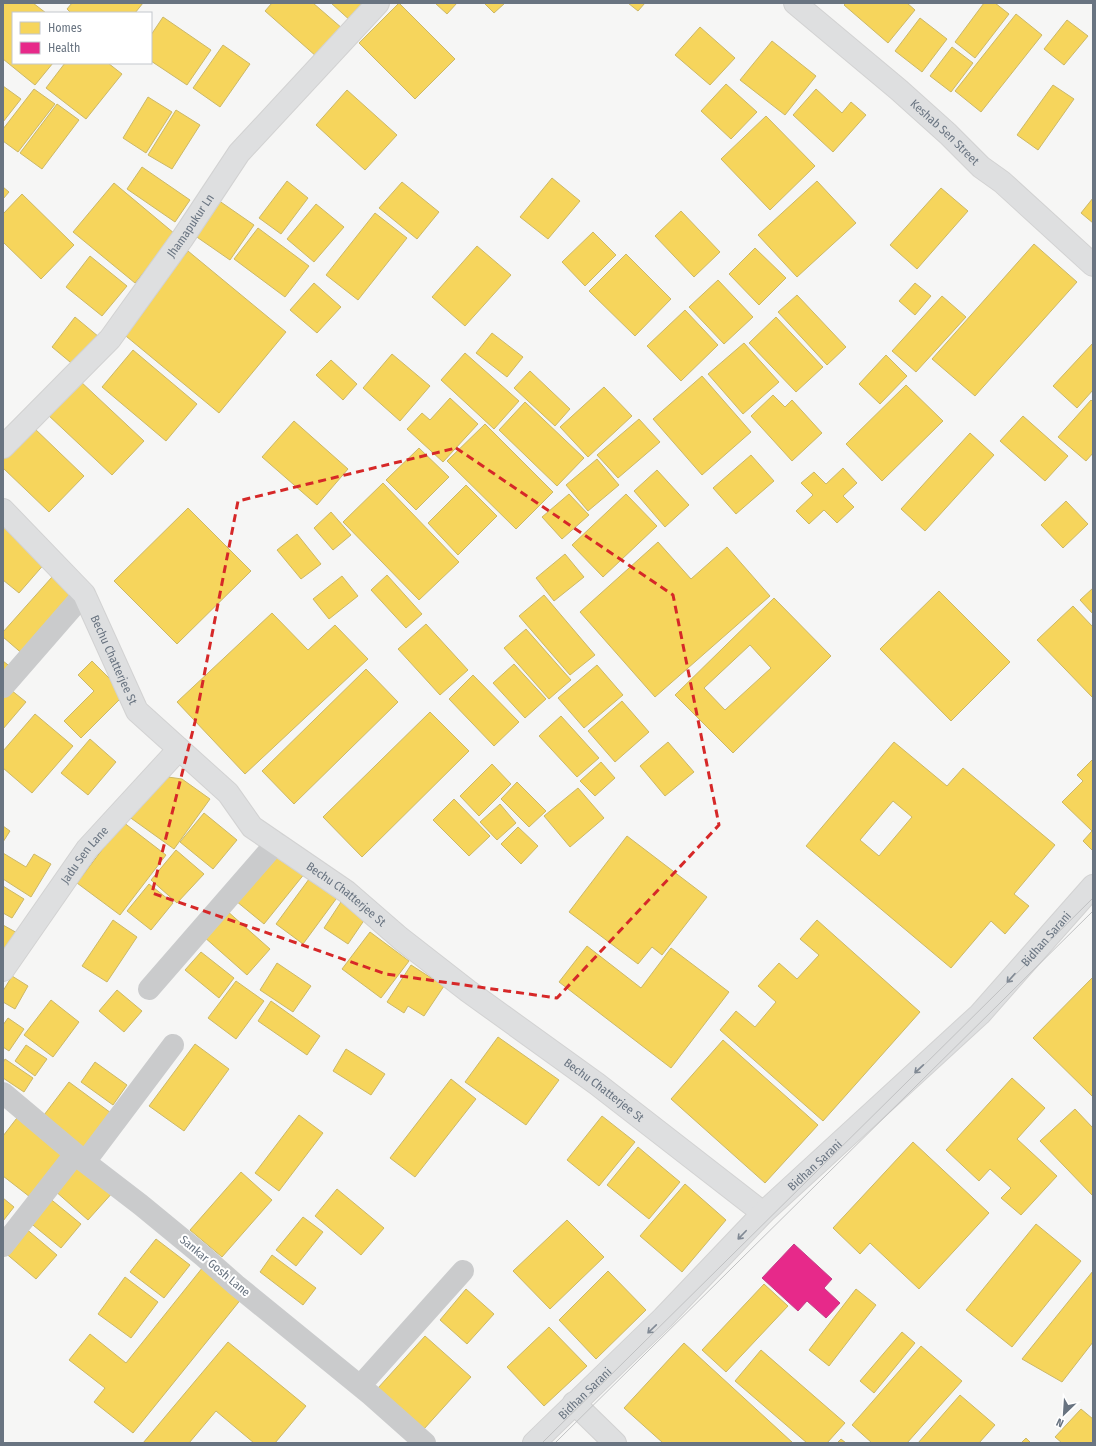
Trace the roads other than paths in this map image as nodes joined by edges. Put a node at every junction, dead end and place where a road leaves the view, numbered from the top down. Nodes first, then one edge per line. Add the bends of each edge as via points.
1 (378, 3) edge
2 (795, 3) edge
3 (1093, 264) edge
4 (3, 447) edge
5 (3, 510) edge
6 (84, 594) junction
7 (3, 687) edge
8 (179, 749) junction
9 (276, 843) junction
10 (1093, 886) edge
11 (3, 970) edge
12 (149, 989) dead end
13 (173, 1045) dead end
14 (3, 1093) edge
15 (80, 1158) junction
16 (763, 1213) junction
17 (3, 1246) edge
18 (463, 1271) dead end
19 (360, 1386) junction
20 (574, 1403) junction
21 (425, 1443) edge
22 (534, 1443) edge
23 (615, 1443) edge

1 - 4 street, Jhamapukur Ln via 239,153 110,340
2 - 3 street, Keshab Sen Street via 899,90 980,167 1002,182
5 - 6 street, Bechu Chatterjee St
6 - 7 street
6 - 8 street, Bechu Chatterjee St via 137,711
8 - 9 street, Bechu Chatterjee St via 228,793 252,827
8 - 11 street, Jadu Sen Lane via 87,849
9 - 12 street
9 - 16 street, Bechu Chatterjee St via 347,892 400,938 468,991 597,1084
10 -> 16 street, Bidhan Sarani via 980,1014
13 - 15 street
14 - 15 street, Sankar Gosh Lane
15 - 17 street
15 - 19 street, Sankar Gosh Lane
16 -> 20 street, Bidhan Sarani via 663,1318
18 - 19 street
19 - 21 street, Sankar Gosh Lane
20 - 22 street, Bidhan Sarani
20 - 23 street

